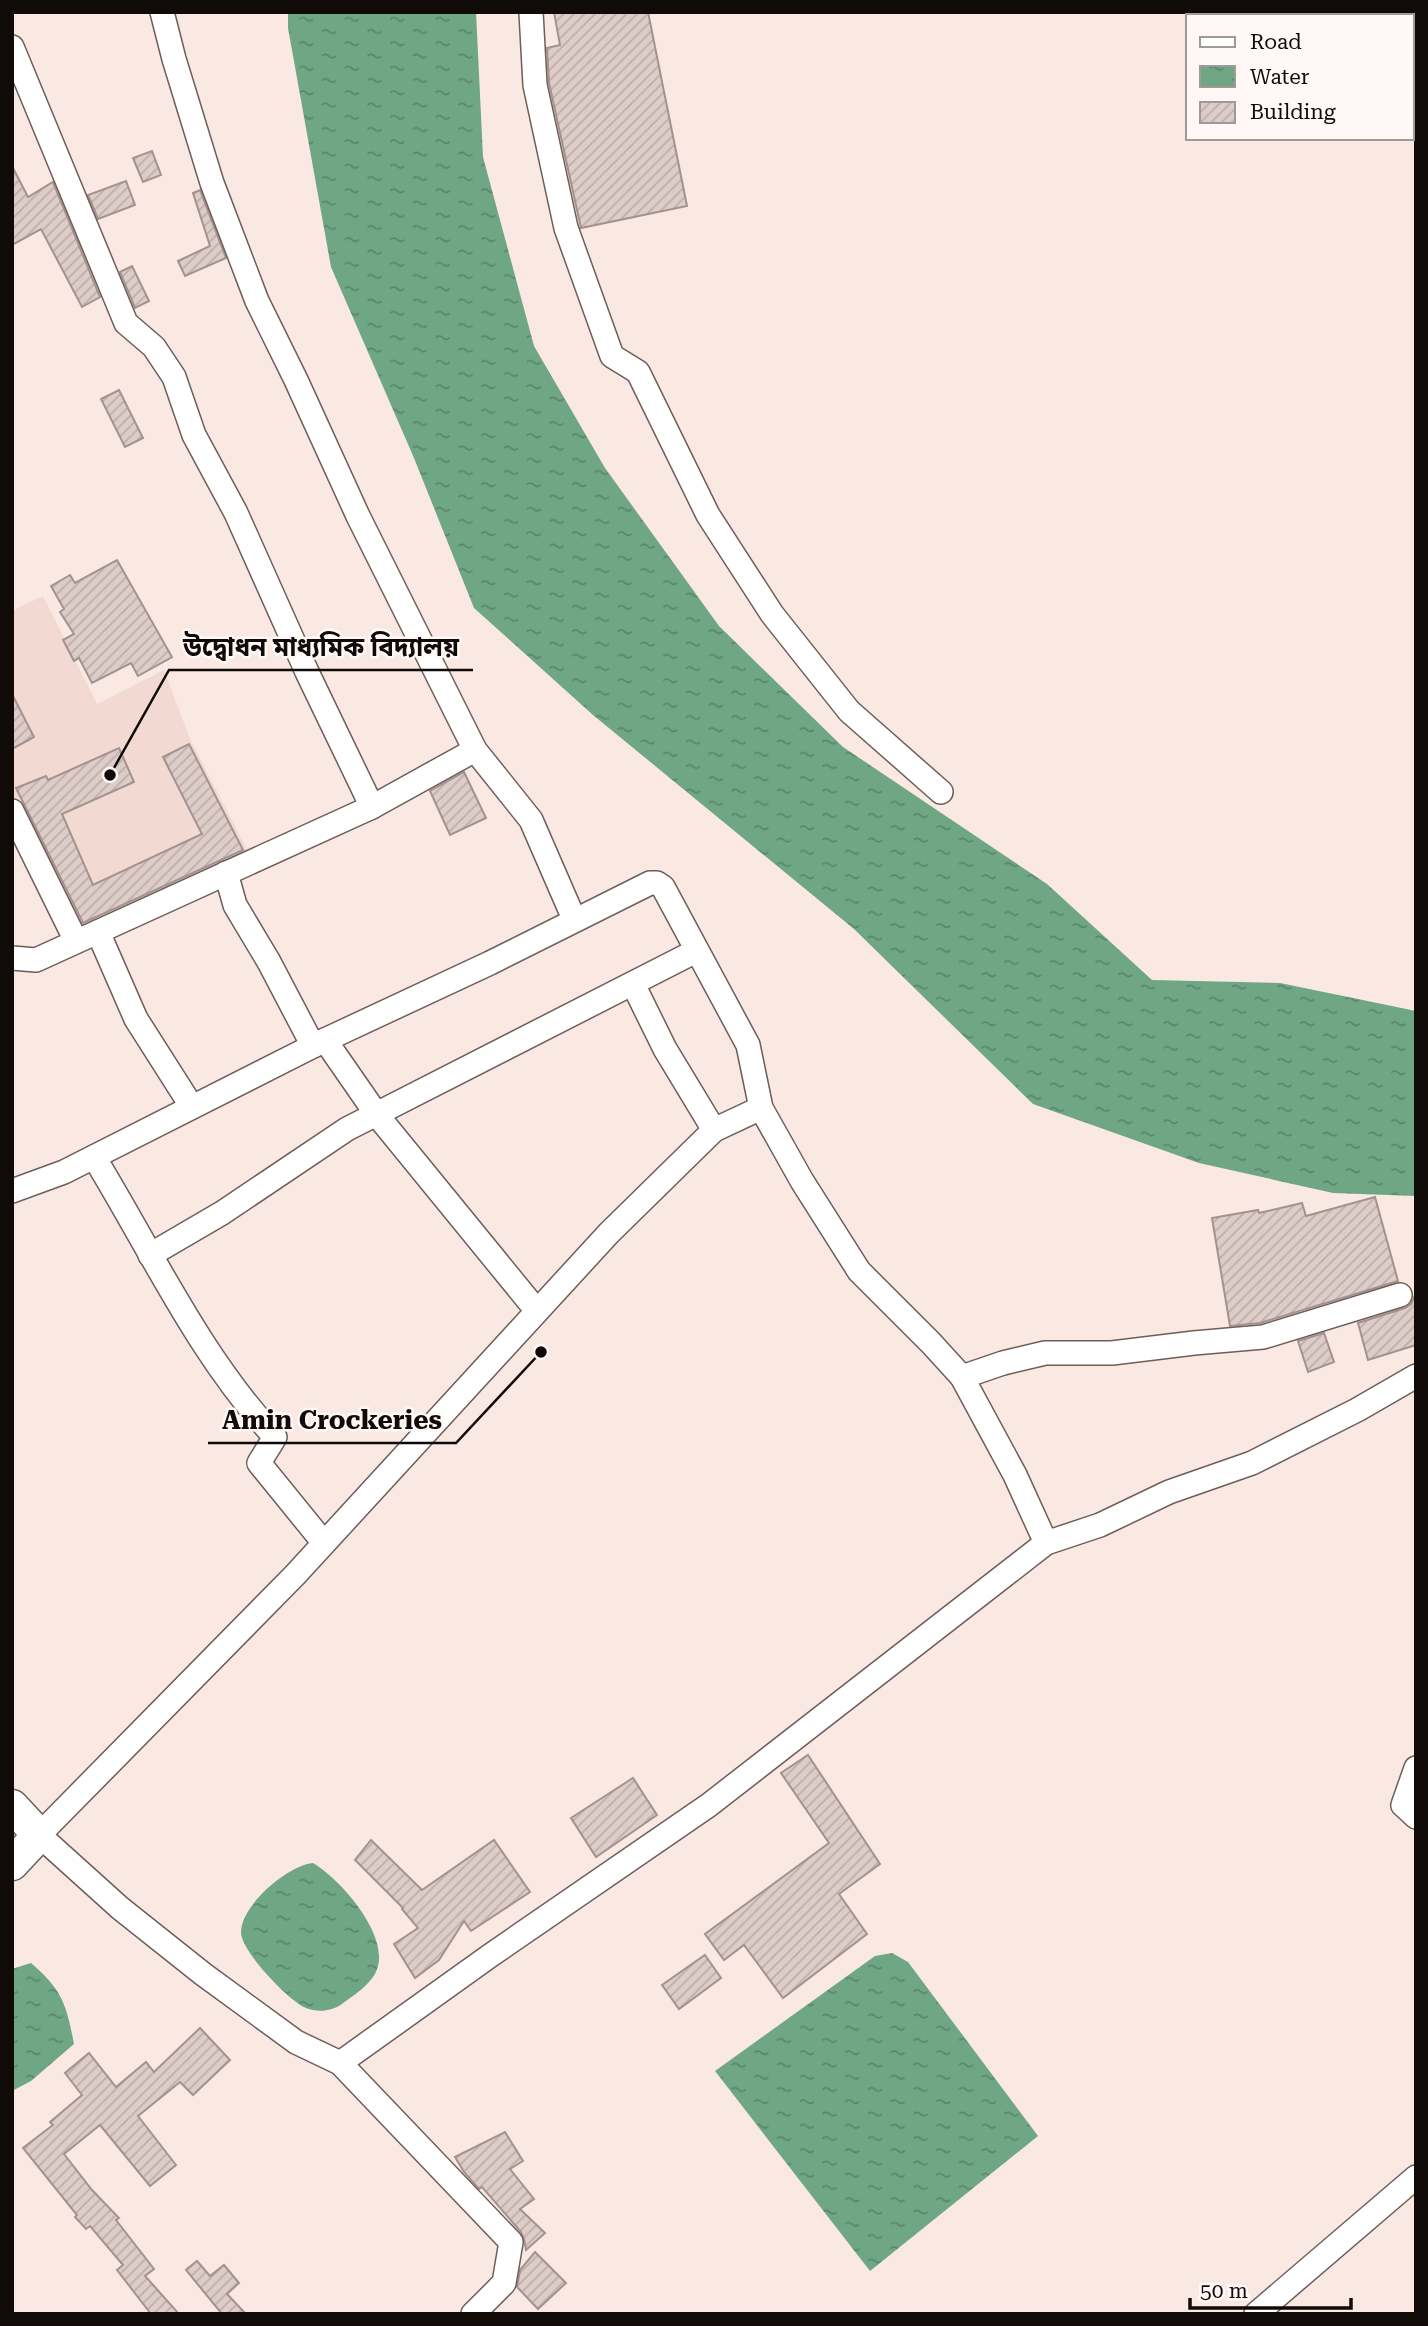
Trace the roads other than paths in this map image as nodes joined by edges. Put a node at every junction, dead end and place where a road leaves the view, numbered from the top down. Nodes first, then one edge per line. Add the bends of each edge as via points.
1 (162, 12) edge
2 (531, 12) edge
3 (12, 47) edge
4 (475, 750) junction
5 (941, 792) dead end
6 (372, 807) junction
7 (12, 811) edge
8 (226, 873) junction
9 (574, 919) junction
10 (97, 932) junction
11 (76, 942) junction
12 (696, 951) junction
13 (12, 958) edge
14 (633, 984) junction
15 (319, 1043) junction
16 (191, 1107) junction
17 (761, 1108) junction
18 (377, 1115) junction
19 (713, 1130) junction
20 (94, 1157) junction
21 (12, 1191) edge
22 (150, 1255) junction
23 (1400, 1295) dead end
24 (537, 1311) junction
25 (1416, 1376) edge
26 (962, 1377) junction
27 (324, 1543) junction
28 (1046, 1543) junction
29 (1416, 1768) edge
30 (12, 1806) edge
31 (1416, 1817) edge
32 (39, 1835) junction
33 (12, 1864) edge
34 (340, 2063) junction
35 (1416, 2177) edge
36 (473, 2314) edge
37 (1256, 2314) edge

1 - 4 street via 212,183 257,301
2 - 5 street via 535,85 566,228 612,356 638,372 708,515 772,614 849,711
3 - 6 street via 126,323 154,347 174,377 194,435 236,513
4 - 6 street
4 - 9 street via 531,820
6 - 8 street
7 - 11 street
8 - 10 street
8 - 15 street via 235,905
9 - 12 street via 657,883 672,901
9 - 15 street
10 - 11 street
10 - 16 street via 136,1019
11 - 13 street via 36,960
12 - 14 street
12 - 17 street via 748,1045
14 - 18 street
14 - 19 street
15 - 16 street
15 - 18 street
16 - 20 street
17 - 19 street
17 - 26 street via 859,1270
18 - 22 street via 321,1145 222,1213
18 - 24 street
19 - 24 street
20 - 21 street
20 - 22 street
22 - 27 street via 195,1330 275,1437 259,1463
23 - 26 street via 1263,1337 1112,1353 1045,1353
24 - 27 street
25 - 28 street via 1252,1463
26 - 28 street
27 - 32 street
28 - 34 street via 709,1805
29 - 31 street via 1404,1805
30 - 32 main road
32 - 33 main road
32 - 34 street via 203,1974 296,2042
34 - 36 street via 511,2242 504,2283
35 - 37 street

